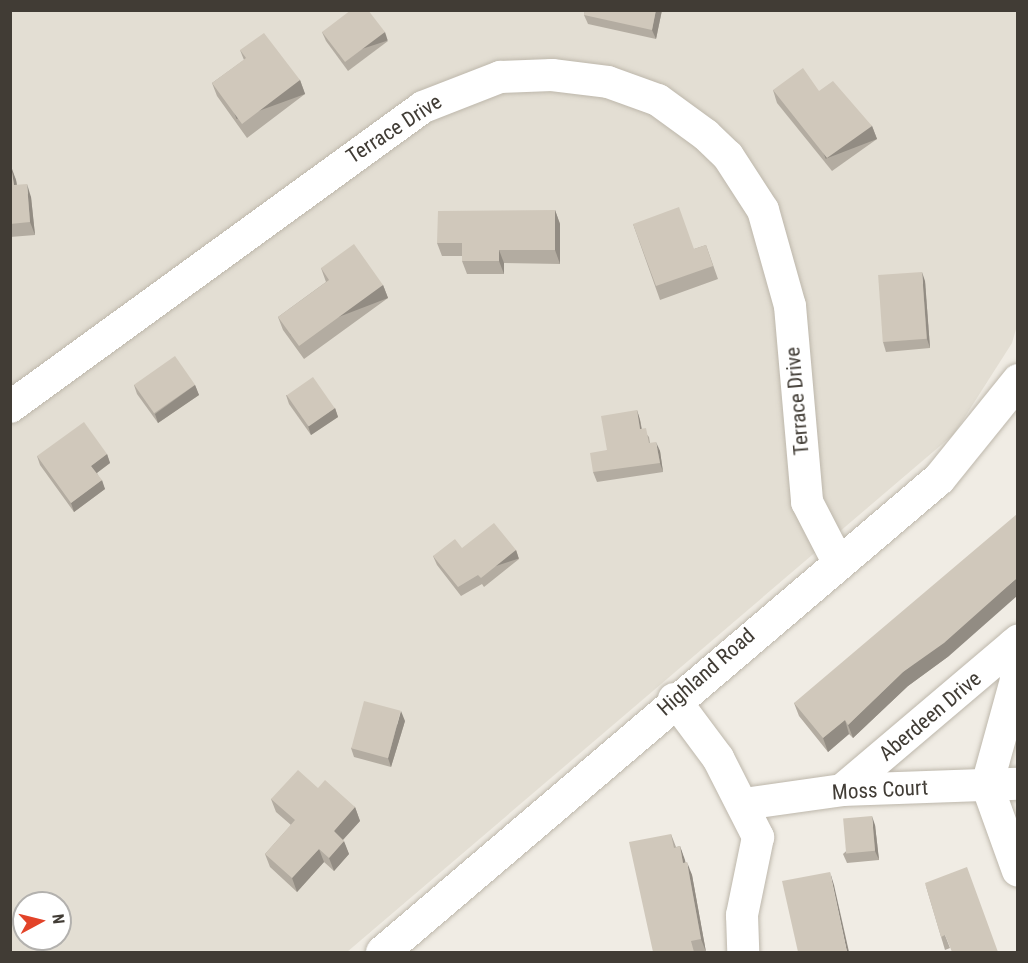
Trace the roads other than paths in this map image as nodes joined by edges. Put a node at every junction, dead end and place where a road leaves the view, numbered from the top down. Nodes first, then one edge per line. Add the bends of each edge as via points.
1 (1017, 380) edge
2 (10, 406) edge
3 (837, 560) junction
4 (1015, 643) edge
5 (674, 699) junction
6 (1002, 785) edge
7 (842, 790) junction
8 (744, 804) junction
9 (1017, 871) edge
10 (382, 952) edge
11 (743, 952) edge

1 - 3 street, Highland Road via 939,478
2 - 3 street, Terrace Drive via 423,107 500,77 552,75 608,82 658,100 706,135 728,156 763,210 790,306 807,502
3 - 5 street, Highland Road
4 - 6 street via 1016,680
4 - 7 street, Aberdeen Drive
5 - 8 street
5 - 10 street, Highland Road
6 - 7 street, Moss Court
6 - 9 street
7 - 8 street, Moss Court
8 - 11 street via 759,844 742,915

